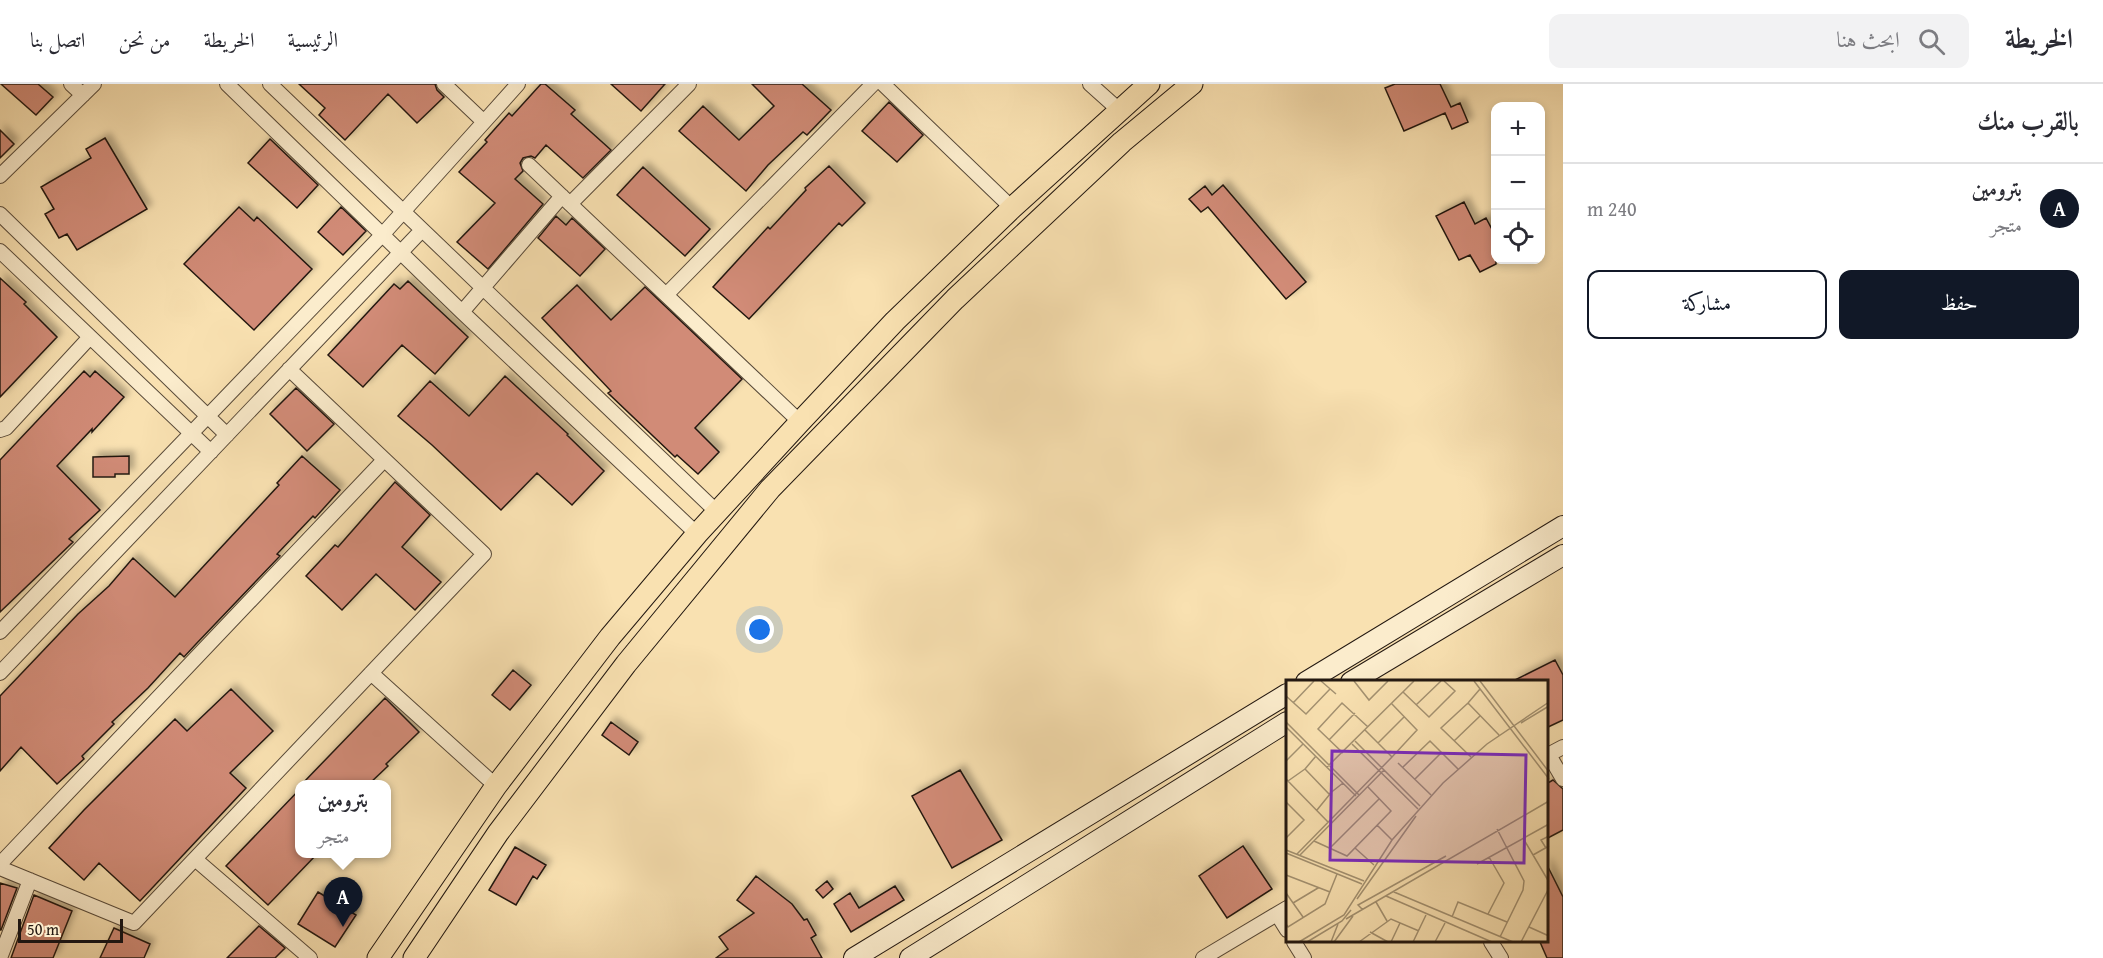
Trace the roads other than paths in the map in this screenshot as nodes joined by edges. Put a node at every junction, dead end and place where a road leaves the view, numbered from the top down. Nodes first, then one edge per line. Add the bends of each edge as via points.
1 (71, 84) edge
2 (94, 84) edge
3 (226, 84) edge
4 (270, 84) edge
5 (444, 84) edge
6 (518, 84) edge
7 (689, 84) edge
8 (873, 84) edge
9 (883, 84) edge
10 (1090, 84) edge
11 (1149, 84) edge
12 (1192, 84) edge
13 (83, 95) junction
14 (1119, 110) junction
15 (484, 122) junction
16 (529, 165) dead end
17 (0, 176) edge
18 (566, 200) junction
19 (1012, 208) junction
20 (403, 212) junction
21 (0, 214) edge
22 (422, 230) junction
23 (383, 234) junction
24 (0, 251) edge
25 (401, 251) junction
26 (482, 288) junction
27 (666, 295) junction
28 (462, 312) junction
29 (90, 337) junction
30 (290, 369) junction
31 (208, 416) junction
32 (800, 422) junction
33 (0, 430) edge
34 (192, 433) junction
35 (227, 435) junction
36 (211, 452) junction
37 (384, 460) junction
38 (717, 512) junction
39 (1563, 526) edge
40 (697, 534) junction
41 (1563, 555) edge
42 (0, 632) edge
43 (0, 673) edge
44 (371, 674) junction
45 (1309, 680) edge
46 (1354, 680) edge
47 (1286, 695) edge
48 (1286, 723) edge
49 (1563, 747) edge
50 (1548, 755) edge
51 (1563, 779) edge
52 (496, 786) junction
53 (195, 859) junction
54 (0, 866) edge
55 (30, 880) junction
56 (1282, 911) edge
57 (1286, 926) edge
58 (1295, 943) edge
59 (1492, 943) edge
60 (0, 958) edge
61 (310, 958) edge
62 (378, 958) edge
63 (414, 958) edge
64 (854, 958) edge
65 (910, 958) edge
66 (1203, 958) edge
67 (1304, 958) edge
68 (1501, 958) edge

1 - 13 street
2 - 13 street
3 - 23 street
4 - 20 street
5 - 15 street
6 - 15 street
7 - 18 street
8 - 27 street
9 - 19 street
10 - 14 street
11 - 14 main road
12 - 63 main road via 1122,142 955,299 770,489 626,664 505,823
13 - 17 street
14 - 19 main road
15 - 20 street
16 - 18 street
18 - 26 street
18 - 27 street
19 - 32 main road via 895,321
20 - 22 street
20 - 23 street
21 - 31 street
22 - 25 street
22 - 26 street
23 - 25 street
23 - 31 street
24 - 29 street
25 - 28 street
25 - 30 street
26 - 28 street
26 - 38 street
27 - 32 street
28 - 40 street
29 - 33 street
29 - 34 street
30 - 35 street
30 - 37 street
31 - 34 street
31 - 35 street
32 - 38 main road
34 - 36 street
34 - 42 street
35 - 36 street
36 - 43 street
37 - 44 street via 484,554
37 - 54 street
38 - 40 main road
39 - 45 main road
40 - 52 main road via 610,637
41 - 46 main road
44 - 52 street
44 - 53 street
47 - 64 main road
48 - 65 main road
49 - 50 street
50 - 51 street
52 - 62 main road
53 - 55 street via 134,923
53 - 61 street
54 - 55 street
55 - 60 street
56 - 57 street
56 - 66 street
58 - 67 street
59 - 68 street

